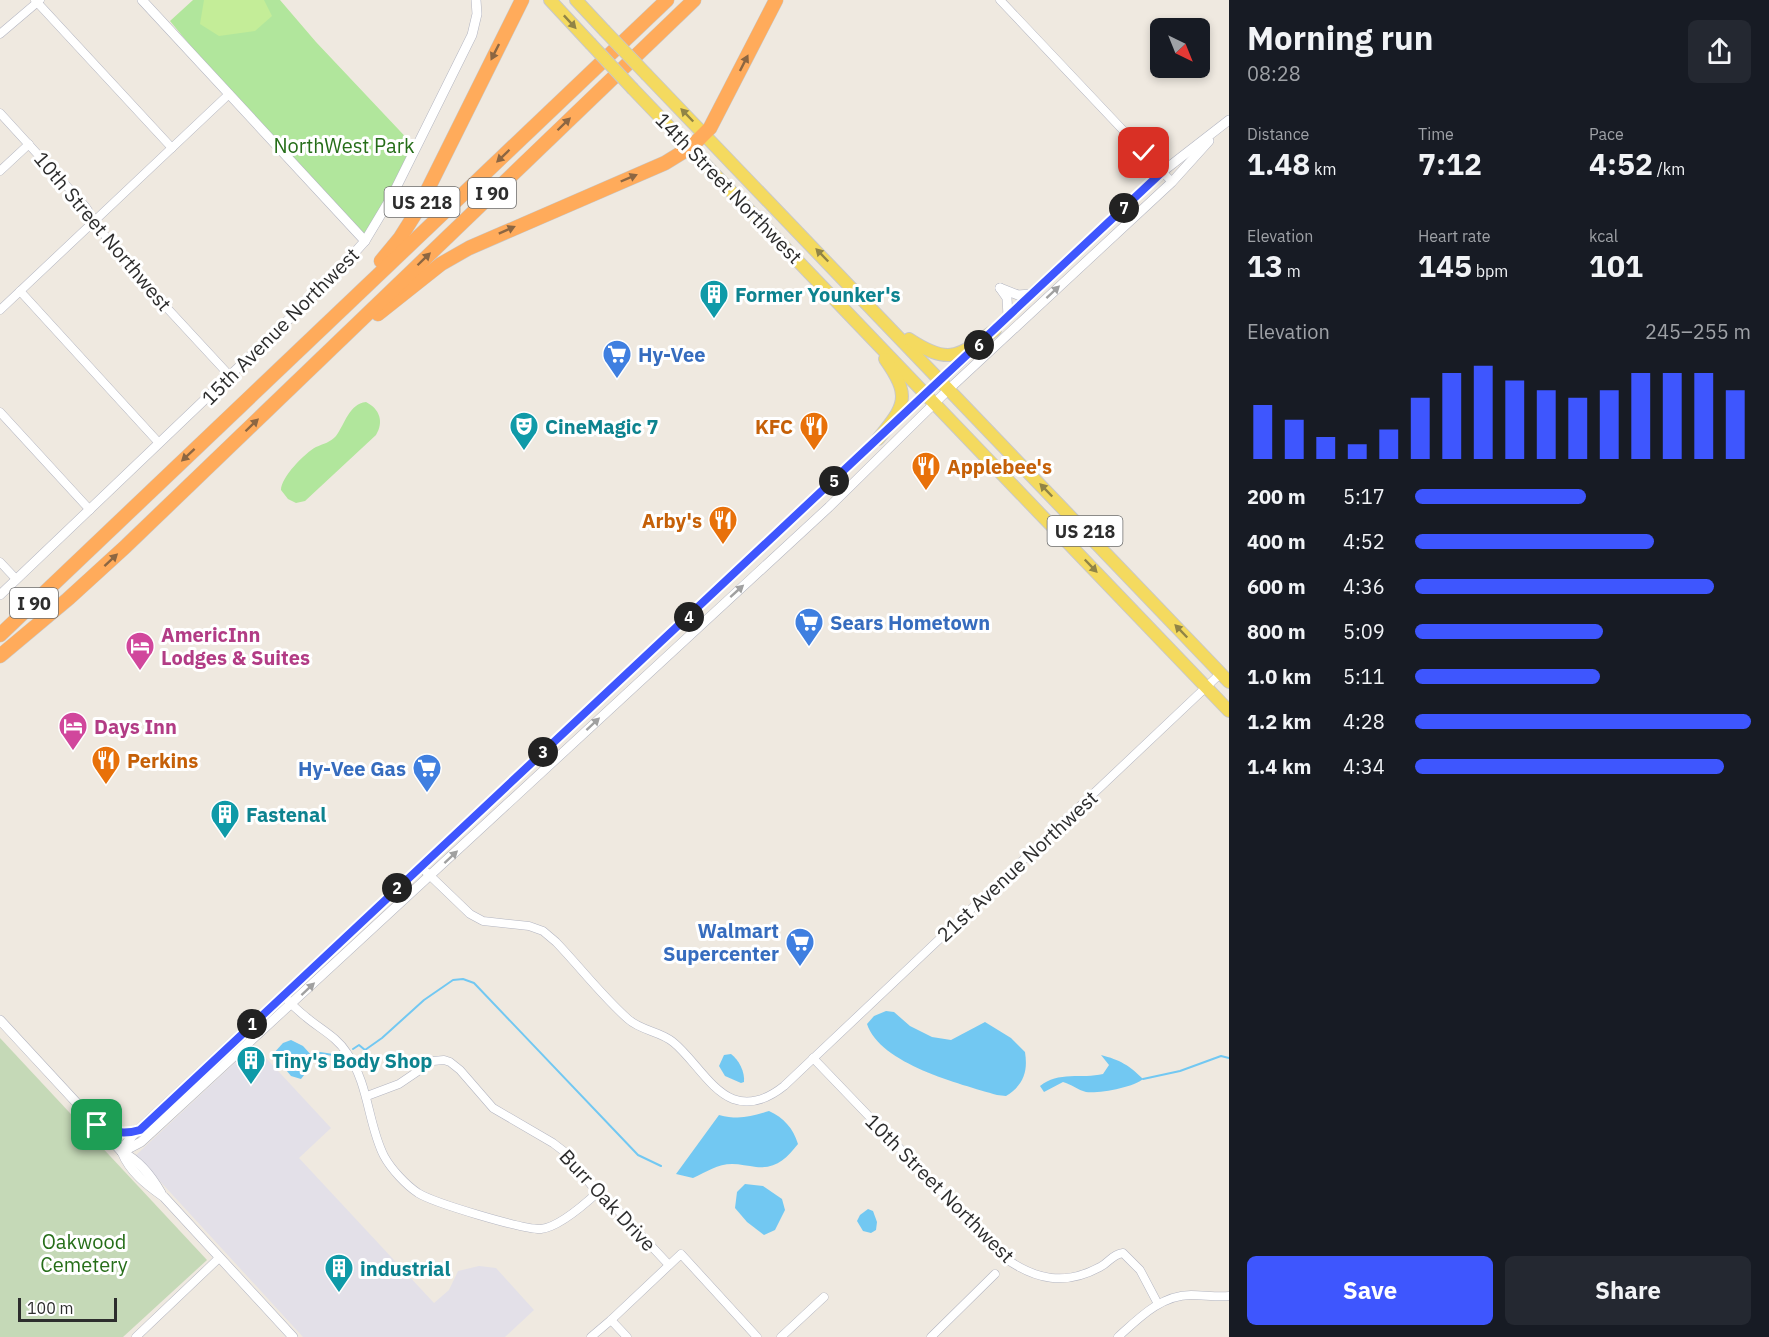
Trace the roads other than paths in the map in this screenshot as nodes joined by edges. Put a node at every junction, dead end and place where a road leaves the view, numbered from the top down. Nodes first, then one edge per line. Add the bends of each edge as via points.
1 (142, 0) edge
2 (476, 0) edge
3 (522, 0) edge
4 (550, 0) edge
5 (576, 0) edge
6 (667, 0) edge
7 (694, 0) edge
8 (776, 0) edge
9 (1000, 0) edge
10 (38, 1) edge
11 (0, 34) edge
12 (229, 94) junction
13 (0, 112) edge
14 (1228, 120) edge
15 (705, 134) junction
16 (29, 144) junction
17 (691, 147) junction
18 (172, 148) junction
19 (0, 171) edge
20 (1162, 172) junction
21 (1172, 182) junction
22 (96, 220) junction
23 (365, 241) junction
24 (20, 291) junction
25 (1020, 299) junction
26 (866, 302) junction
27 (0, 310) edge
28 (851, 315) junction
29 (1008, 316) junction
30 (1018, 323) junction
31 (995, 330) junction
32 (276, 371) junction
33 (230, 376) junction
34 (945, 384) junction
35 (291, 387) junction
36 (930, 398) junction
37 (0, 412) edge
38 (878, 439) junction
39 (159, 443) junction
40 (90, 510) junction
41 (0, 561) edge
42 (67, 571) junction
43 (16, 579) junction
44 (0, 595) edge
45 (68, 599) junction
46 (0, 622) edge
47 (0, 635) edge
48 (0, 656) edge
49 (0, 667) edge
50 (1225, 678) edge
51 (1207, 687) junction
52 (1229, 711) edge
53 (420, 866) junction
54 (430, 876) junction
55 (283, 995) junction
56 (291, 1004) junction
57 (0, 1020) edge
58 (225, 1056) junction
59 (813, 1058) junction
60 (367, 1096) junction
61 (97, 1125) junction
62 (140, 1130) junction
63 (141, 1142) junction
64 (122, 1152) junction
65 (137, 1162) junction
66 (598, 1192) junction
67 (164, 1197) junction
68 (219, 1258) junction
69 (669, 1265) junction
70 (995, 1274) dead end
71 (1229, 1296) edge
72 (824, 1297) dead end
73 (1158, 1304) junction
74 (612, 1320) junction
75 (140, 1336) edge
76 (293, 1337) edge
77 (591, 1337) edge
78 (627, 1337) edge
79 (757, 1337) edge
80 (781, 1337) edge
81 (931, 1337) edge
82 (1118, 1337) edge

1 - 12 street
2 - 23 street, 15th Avenue Northwest via 476,22 465,50 392,196
3 -> 32 highway, US 218 via 407,227 374,269
4 -> 17 main road, 14th Street Northwest, bridge
15 -> 5 main road, 14th Street Northwest / US 218, bridge
6 -> 32 highway, I 90
35 -> 7 highway, I 90
15 -> 8 highway
9 - 20 street
10 - 11 street
10 - 18 street
12 - 18 street
12 - 23 street
13 - 16 street, 10th Street Northwest
14 - 20 street
14 - 21 street
15 - 17 highway
26 -> 15 main road, 14th Street Northwest / US 218
16 - 19 street
16 - 22 street, 10th Street Northwest
17 - 28 main road, 14th Street Northwest / US 218
35 -> 17 highway via 448,260 664,163
18 - 22 street
20 - 21 street
20 - 25 street via 1031,294
30 -> 21 street
22 - 24 street
22 - 33 street, 10th Street Northwest via 115,252
23 - 33 street, 15th Avenue Northwest
24 - 27 street
24 - 39 street
25 - 29 street
25 - 29 street via 1000,288 1006,298
25 - 30 street via 1025,310
26 - 31 main road via 907,338 940,355 962,352
26 - 34 main road, 14th Street Northwest / US 218
28 - 36 main road, 14th Street Northwest / US 218
28 - 38 main road via 901,384 901,407
29 - 31 street
30 - 34 street
31 - 34 street
32 -> 42 highway, I 90
33 - 39 street, 15th Avenue Northwest
34 - 36 street
50 -> 34 main road, 14th Street Northwest / US 218
45 -> 35 highway, I 90
36 - 38 street
36 -> 51 main road, 14th Street Northwest / US 218
54 -> 36 street via 829,507
37 - 40 street
38 - 53 street
39 - 40 street, 15th Avenue Northwest
40 - 43 street, 15th Avenue Northwest
41 - 43 street
42 - 46 highway
42 - 47 highway, I 90
43 - 44 street, 15th Avenue Northwest
45 - 48 highway, I 90
45 - 49 highway
50 - 51 street, 21st Avenue Northwest
51 - 52 main road, US 218
51 - 59 street, 21st Avenue Northwest
53 - 54 street, 21st Avenue Northwest
53 - 55 street
56 -> 54 street
54 - 59 street, 21st Avenue Northwest via 476,918 543,931 630,1021 674,1042 731,1098 750,1102 767,1097
55 - 56 street
55 - 58 street
56 - 58 street
56 - 60 street via 344,1047
57 - 61 street
58 - 62 street
58 - 63 street
59 - 73 street, 10th Street Northwest via 1005,1258 1044,1278 1062,1278 1083,1276 1123,1253 1140,1270
60 - 66 street, Burr Oak Drive via 399,1084 433,1061 450,1062 493,1108 566,1152
60 - 66 street via 388,1162 412,1188 433,1199 542,1229 565,1218
61 - 62 street via 123,1133
61 - 64 street
62 - 64 street
63 - 64 street
63 - 65 street
64 - 65 street
64 - 67 street via 136,1174
65 - 67 street
66 - 69 street, Burr Oak Drive
67 - 68 street
68 - 75 street
68 - 76 street
69 - 74 street
69 - 79 street via 681,1254
70 - 81 street
71 - 73 street via 1189,1294
72 - 80 street
73 - 82 street
74 - 77 street
74 - 78 street

